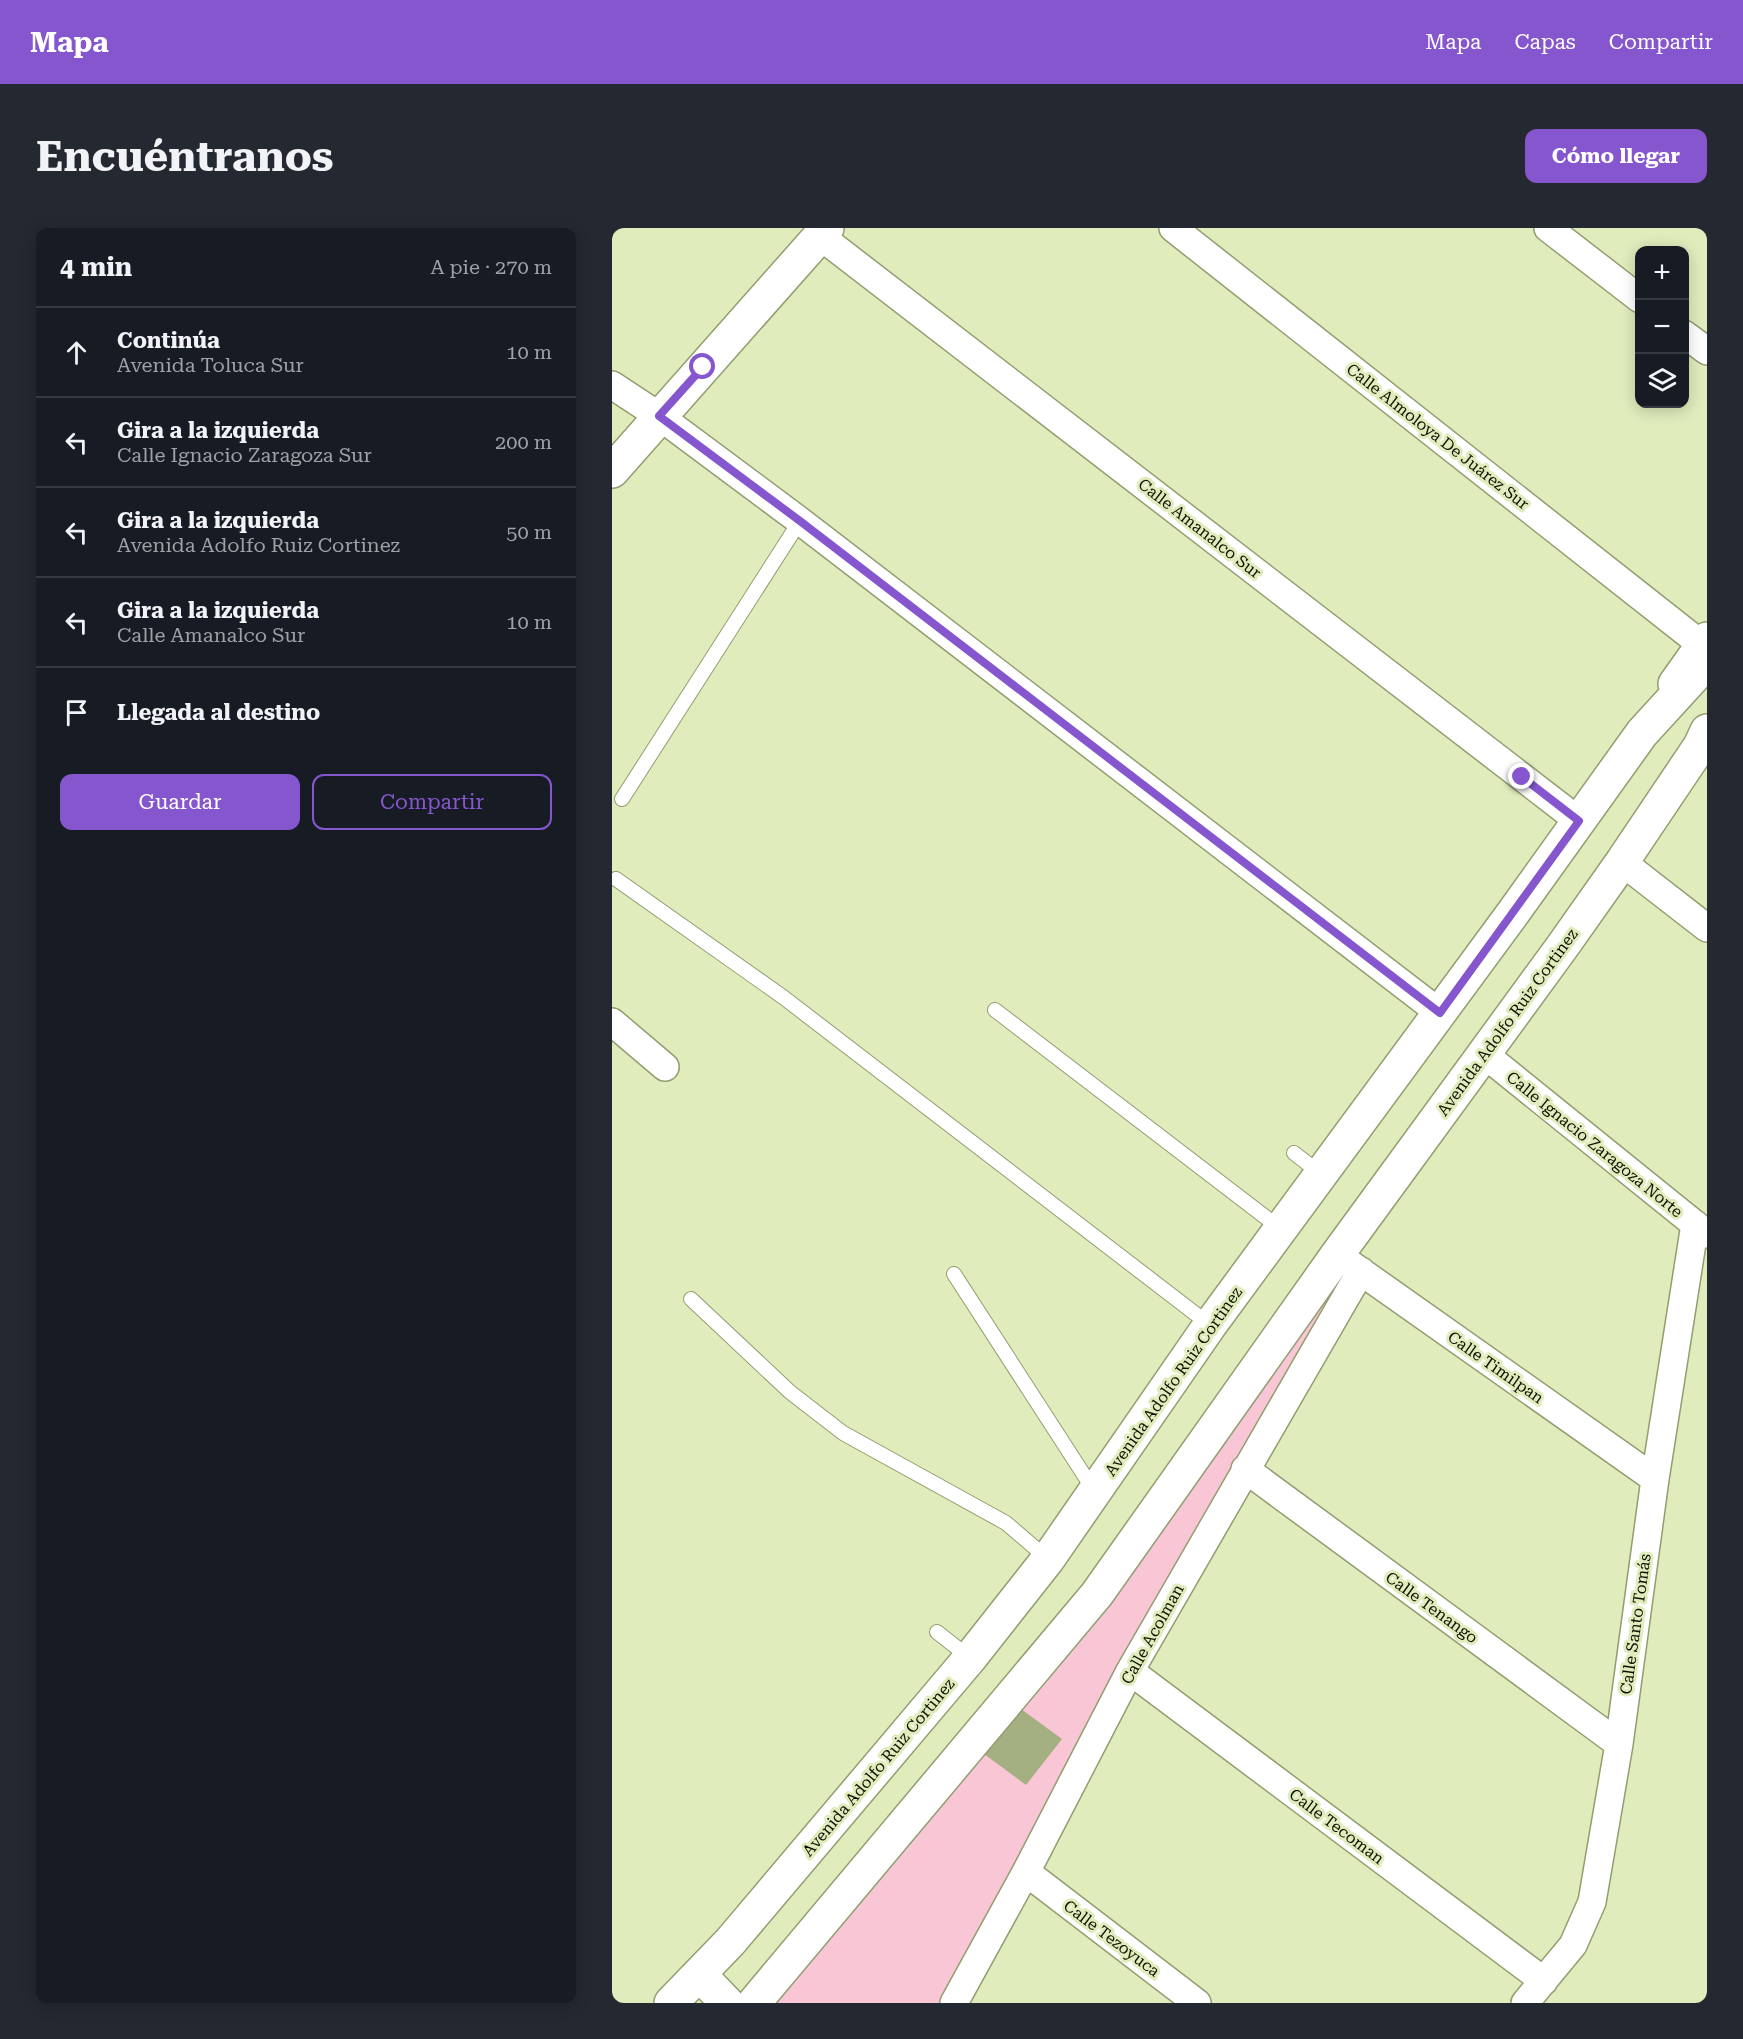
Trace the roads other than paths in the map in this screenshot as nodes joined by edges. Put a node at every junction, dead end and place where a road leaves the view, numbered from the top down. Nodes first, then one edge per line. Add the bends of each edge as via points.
1 (1173, 228) edge
2 (1548, 228) edge
3 (823, 232) edge
4 (1635, 295) edge
5 (1689, 338) edge
6 (1707, 351) edge
7 (612, 385) edge
8 (659, 416) junction
9 (612, 471) edge
10 (800, 521) junction
11 (1705, 648) edge
12 (1705, 738) edge
13 (622, 799) dead end
14 (1579, 821) junction
15 (1622, 862) junction
16 (616, 879) dead end
17 (1707, 928) edge
18 (995, 1010) dead end
19 (1440, 1013) junction
20 (612, 1022) edge
21 (1484, 1054) junction
22 (665, 1067) dead end
23 (1294, 1153) dead end
24 (1321, 1174) junction
25 (1281, 1229) junction
26 (1701, 1229) edge
27 (1349, 1263) junction
28 (954, 1274) dead end
29 (691, 1299) dead end
30 (1210, 1325) junction
31 (1245, 1469) junction
32 (1655, 1479) junction
33 (1095, 1492) junction
34 (1048, 1558) junction
35 (937, 1632) dead end
36 (970, 1658) junction
37 (1130, 1671) junction
38 (1619, 1744) junction
39 (1026, 1872) junction
40 (699, 1974) junction
41 (1544, 1981) junction
42 (671, 2003) edge
43 (727, 2003) edge
44 (754, 2003) edge
45 (954, 2003) edge
46 (1197, 2003) edge
47 (1525, 2003) edge

1 - 11 street, Calle Almoloya De Juárez Sur
2 - 4 street
3 - 8 main road
3 - 14 street, Calle Amanalco Sur
5 - 6 street
7 - 8 street
8 - 9 main road
8 - 10 street
10 - 13 lane
10 - 19 street
11 - 14 main road, Avenida Adolfo Ruiz Cortinez
12 - 15 main road, Avenida Adolfo Ruiz Cortinez
14 - 19 main road, Avenida Adolfo Ruiz Cortinez
15 - 17 street
15 - 21 main road, Avenida Adolfo Ruiz Cortinez
16 - 30 lane via 783,997
18 - 25 lane
19 - 24 main road, Avenida Adolfo Ruiz Cortinez
20 - 22 street
21 - 26 street, Calle Ignacio Zaragoza Norte
21 - 27 main road, Avenida Adolfo Ruiz Cortinez
23 - 24 lane
24 - 25 main road, Avenida Adolfo Ruiz Cortinez
25 - 30 main road, Avenida Adolfo Ruiz Cortinez
26 - 32 street, Calle Santo Tomás
27 - 31 street, Calle Acolman
27 - 32 street, Calle Timilpan
27 - 44 main road, Avenida Adolfo Ruiz Cortinez via 1097,1594
28 - 33 lane
29 - 34 lane via 790,1392 843,1433 1006,1522
30 - 33 main road, Avenida Adolfo Ruiz Cortinez
31 - 37 street, Calle Acolman
31 - 38 street, Calle Tenango
32 - 38 street, Calle Santo Tomás
33 - 34 main road, Avenida Adolfo Ruiz Cortinez
34 - 36 main road, Avenida Adolfo Ruiz Cortinez
35 - 36 lane
36 - 40 main road, Avenida Adolfo Ruiz Cortinez
37 - 39 street, Calle Acolman
37 - 41 street, Calle Tecoman
38 - 41 street, Calle Santo Tomás via 1592,1902 1574,1945
39 - 45 street, Calle Acolman
39 - 46 street, Calle Tezoyuca
40 - 42 main road, Avenida Adolfo Ruiz Cortinez
40 - 43 main road
41 - 47 street, Calle Santo Tomás

